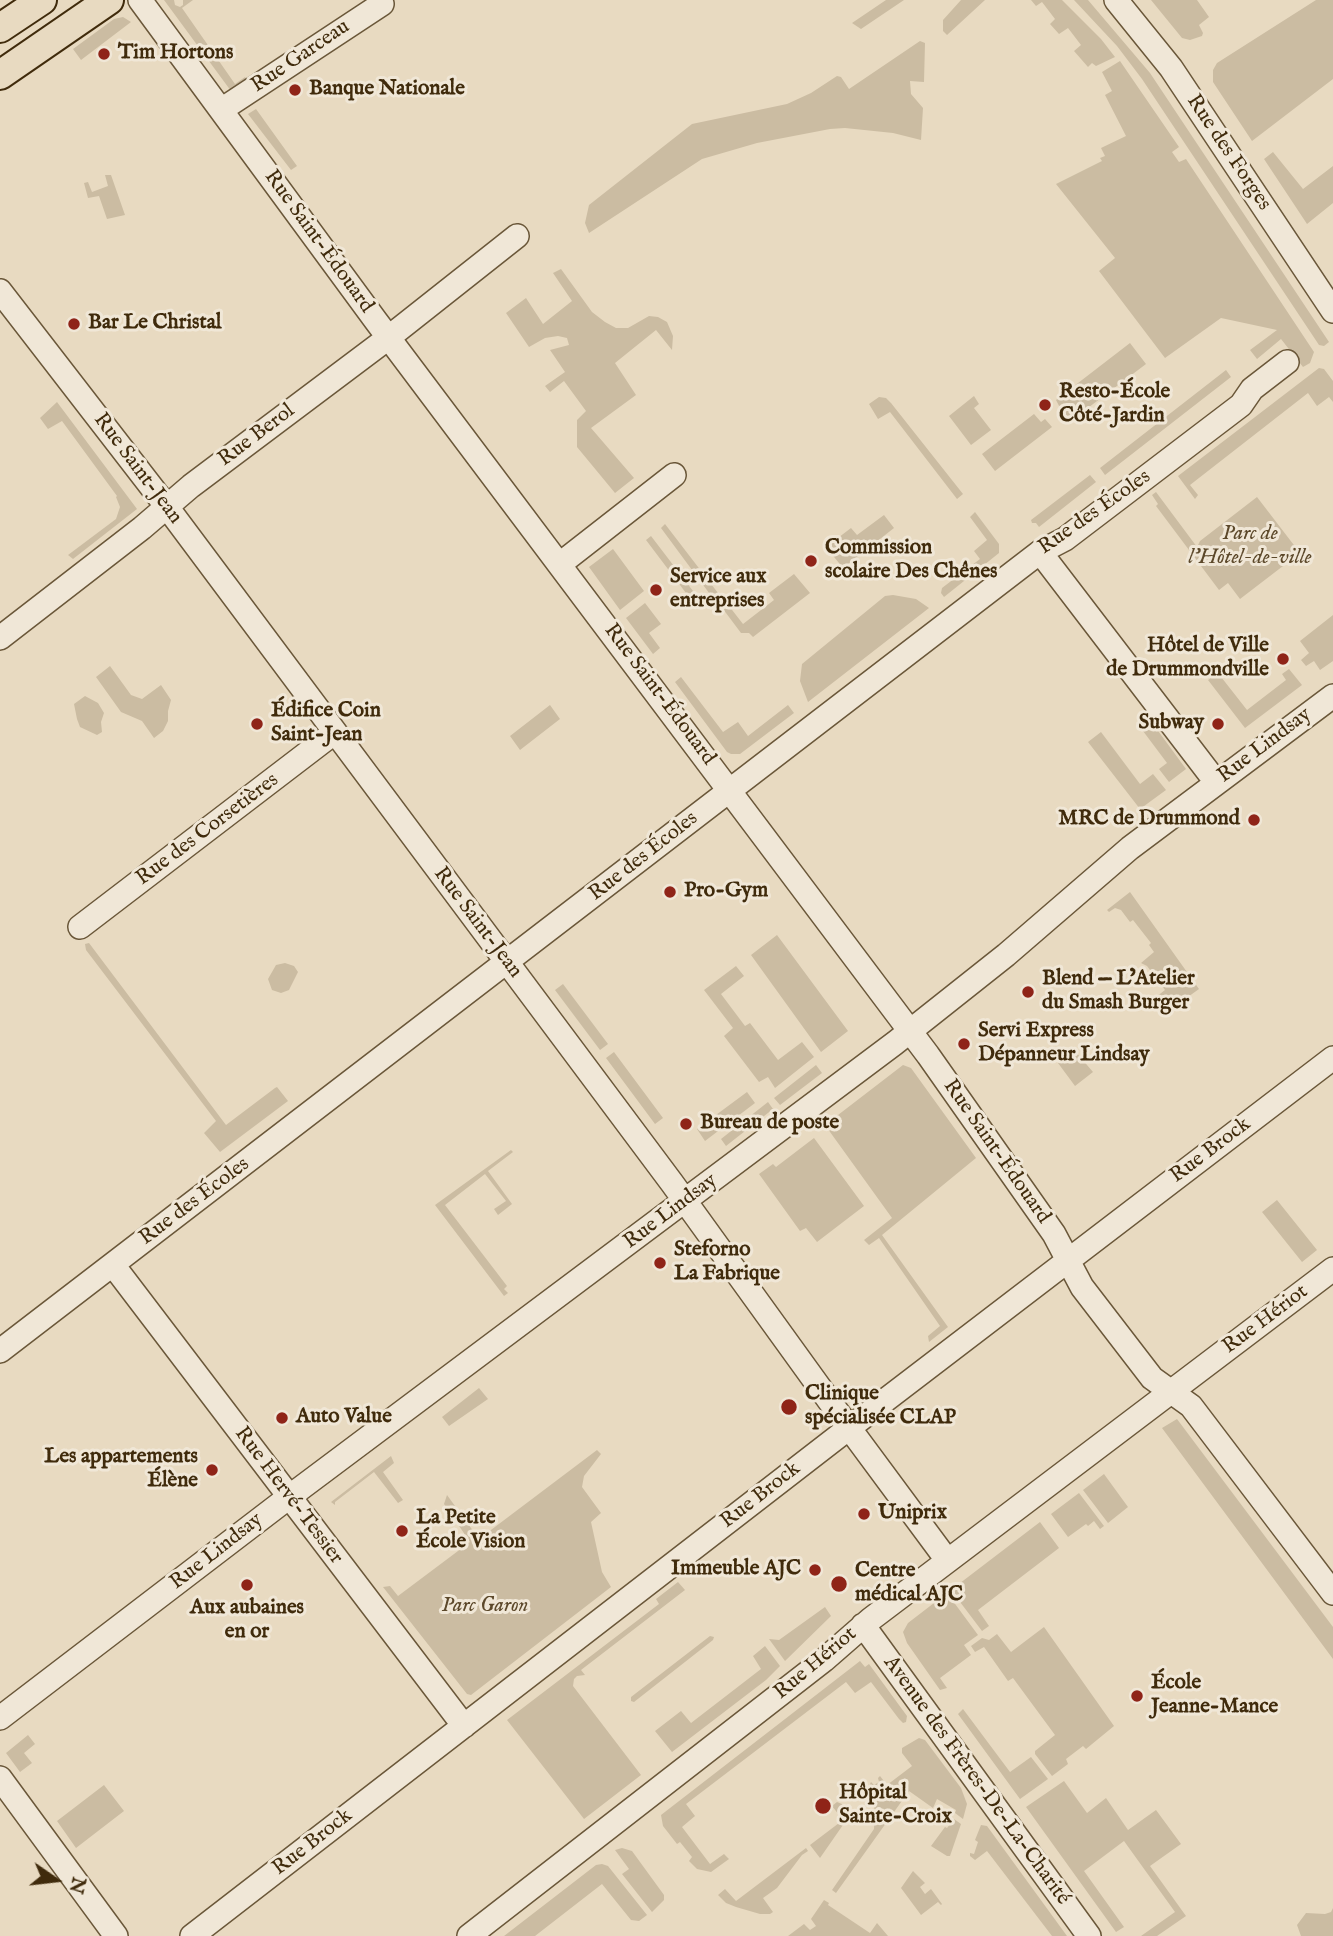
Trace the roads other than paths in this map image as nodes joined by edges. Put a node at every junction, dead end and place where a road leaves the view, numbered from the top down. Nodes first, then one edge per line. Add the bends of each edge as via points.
1 (43, 0) edge
2 (109, 0) edge
3 (140, 0) edge
4 (1116, 0) edge
5 (382, 4) dead end
6 (0, 28) edge
7 (0, 75) edge
8 (221, 110) junction
9 (517, 236) dead end
10 (0, 291) edge
11 (1333, 311) edge
12 (388, 338) junction
13 (1287, 362) dead end
14 (674, 475) dead end
15 (167, 507) junction
16 (1040, 552) junction
17 (560, 564) junction
18 (0, 638) edge
19 (1333, 696) edge
20 (335, 732) junction
21 (1216, 782) junction
22 (730, 791) junction
23 (80, 928) dead end
24 (506, 963) junction
25 (910, 1031) junction
26 (1333, 1058) edge
27 (685, 1201) junction
28 (1068, 1261) junction
29 (113, 1265) junction
30 (1333, 1269) edge
31 (0, 1351) edge
32 (1172, 1392) junction
33 (849, 1427) junction
34 (289, 1497) junction
35 (947, 1560) junction
36 (1330, 1584) edge
37 (863, 1625) junction
38 (0, 1718) edge
39 (464, 1726) junction
40 (0, 1778) edge
41 (116, 1936) edge
42 (192, 1936) edge
43 (469, 1936) edge
44 (1089, 1936) edge

1 - 6 main road
2 - 7 main road
3 - 8 street, Rue Saint-Édouard
4 - 11 street, Rue des Forges via 1182,84
5 - 8 street, Rue Garceau
8 - 12 street, Rue Saint-Édouard
9 - 12 street, Rue Berol
10 - 15 street, Rue Saint-Jean
12 - 15 street, Rue Berol
12 - 17 street, Rue Saint-Édouard
13 - 16 street, Rue des Écoles via 1252,389 1241,405 1065,540
14 - 17 street
15 - 18 street, Rue Berol
15 - 20 street, Rue Saint-Jean
16 - 21 street
16 - 22 street, Rue des Écoles
17 - 22 street, Rue Saint-Édouard
19 - 21 street, Rue Lindsay
20 - 23 street, Rue des Corsetières
20 - 24 street, Rue Saint-Jean
21 - 25 street, Rue Lindsay
22 - 24 street, Rue des Écoles
22 - 25 street, Rue Saint-Édouard
24 - 27 street, Rue Saint-Jean
24 - 29 street, Rue des Écoles
25 - 27 street, Rue Lindsay
25 - 28 street, Rue Saint-Édouard via 1054,1234
26 - 28 street, Rue Brock
27 - 33 street, Rue Saint-Jean
27 - 34 street, Rue Lindsay
28 - 32 street, Rue Saint-Édouard via 1082,1287 1146,1371
28 - 33 street, Rue Brock
29 - 31 street, Rue des Écoles
29 - 34 street, Rue Hervé-Tessier
30 - 32 street, Rue Hériot
32 - 35 street, Rue Hériot
32 - 36 street, Rue Saint-Édouard via 1191,1406
33 - 35 street, Rue Saint-Jean
33 - 39 street, Rue Brock
34 - 38 street, Rue Lindsay
34 - 39 street, Rue Hervé-Tessier
35 - 37 street, Rue Hériot
37 - 43 street, Rue Hériot via 831,1655
37 - 44 street, Avenue des Frères-De-La-Charité
39 - 42 street, Rue Brock
40 - 41 street

